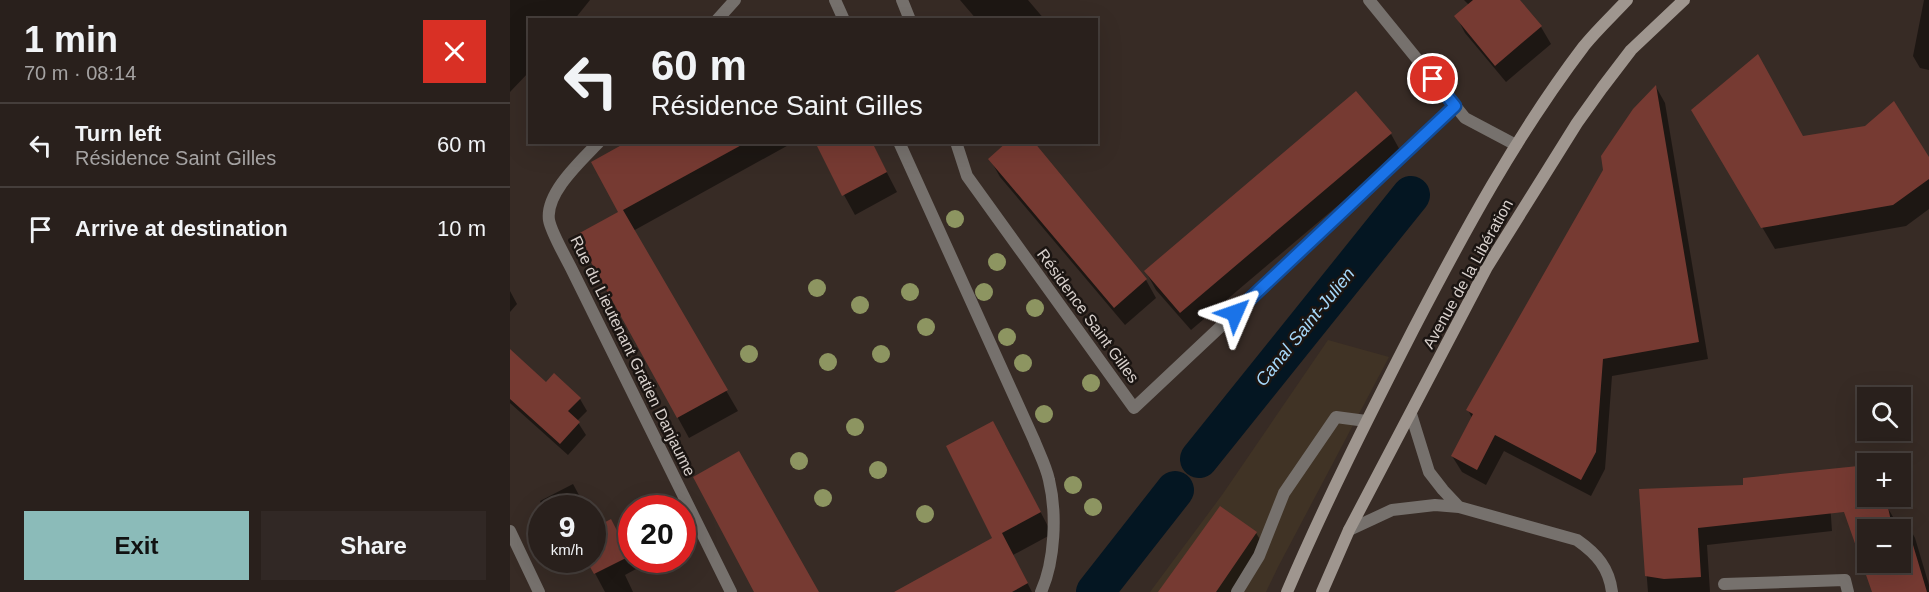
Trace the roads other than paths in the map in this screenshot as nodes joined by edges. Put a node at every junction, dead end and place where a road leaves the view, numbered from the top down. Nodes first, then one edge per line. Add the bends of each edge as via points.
1 (735, 0) edge
2 (835, 0) edge
3 (902, 0) edge
4 (1369, 0) edge
5 (1627, 0) edge
6 (1684, 0) edge
7 (719, 18) edge
8 (843, 18) edge
9 (909, 18) edge
10 (1455, 106) junction
11 (597, 144) edge
12 (900, 144) edge
13 (957, 144) edge
14 (1516, 145) junction
15 (1411, 414) junction
16 (1366, 421) junction
17 (1459, 507) junction
18 (1349, 530) junction
19 (510, 531) edge
20 (1724, 585) dead end
21 (539, 592) edge
22 (731, 592) edge
23 (1041, 592) edge
24 (1237, 592) edge
25 (1287, 592) edge
26 (1322, 592) edge
27 (1612, 592) edge
28 (1848, 592) edge

1 - 7 street
2 - 8 street
3 - 9 street
4 - 10 street
5 - 14 main road, Avenue de la Libération via 1585,44
6 - 15 main road, Avenue de la Libération via 1631,50 1577,123 1487,267
10 - 13 street, Résidence Saint Gilles via 1134,408 968,176
10 - 14 street via 1465,118
11 - 22 street, Rue du Lieutenant Gratien Danjaume via 570,172 552,199 549,220
12 - 23 street via 1049,480 1054,525 1048,576
14 - 16 main road, Avenue de la Libération
15 - 17 street via 1429,472
15 - 18 main road, Avenue de la Libération
16 - 24 street via 1336,417 1284,493 1259,556
16 - 25 main road, Avenue de la Libération
17 - 18 street via 1435,505 1392,510
17 - 27 street via 1577,540 1606,568
18 - 26 main road, Avenue de la Libération
19 - 21 street
20 - 28 street via 1845,580

